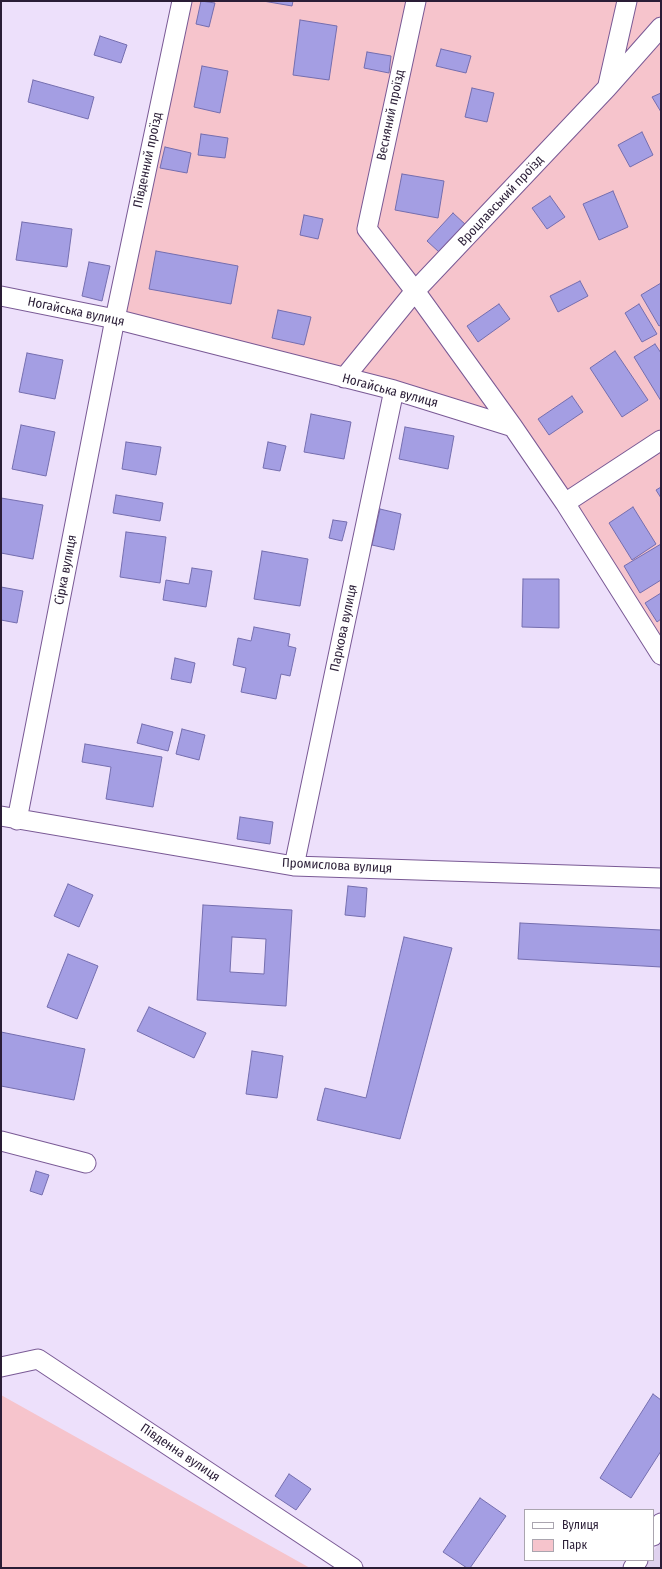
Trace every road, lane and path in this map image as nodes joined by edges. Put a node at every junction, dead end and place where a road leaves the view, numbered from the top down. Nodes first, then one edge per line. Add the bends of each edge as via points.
1 (182, 1) edge
2 (416, 1) edge
3 (627, 1) edge
4 (661, 27) edge
5 (607, 88) junction
6 (415, 291) junction
7 (1, 296) edge
8 (115, 319) junction
9 (344, 378) junction
10 (394, 390) junction
11 (513, 427) junction
12 (661, 440) edge
13 (565, 503) junction
14 (661, 655) edge
15 (9, 818) edge
16 (294, 866) junction
17 (661, 878) edge
18 (1, 1142) edge
19 (86, 1163) dead end
20 (1, 1367) edge
21 (661, 1523) edge
22 (654, 1534) edge
23 (353, 1568) edge

1 - 8 street, Південний проїзд
2 - 6 street, Весняний проїзд via 367,229
3 - 5 street
4 - 5 street, Вроцлавський проїзд
5 - 6 street, Вроцлавський проїзд
6 - 9 street, Вроцлавський проїзд
6 - 11 street
7 - 8 street, Ногайська вулиця
8 - 9 street, Ногайська вулиця
8 - 15 street, Сірка вулиця
9 - 10 street, Ногайська вулиця
10 - 11 street, Ногайська вулиця
10 - 16 street, Паркова вулиця
11 - 13 street
12 - 13 street
13 - 14 street
15 - 16 street, Промислова вулиця
16 - 17 street, Промислова вулиця
18 - 19 street
20 - 23 street, Південна вулиця via 38,1359
21 - 22 street

